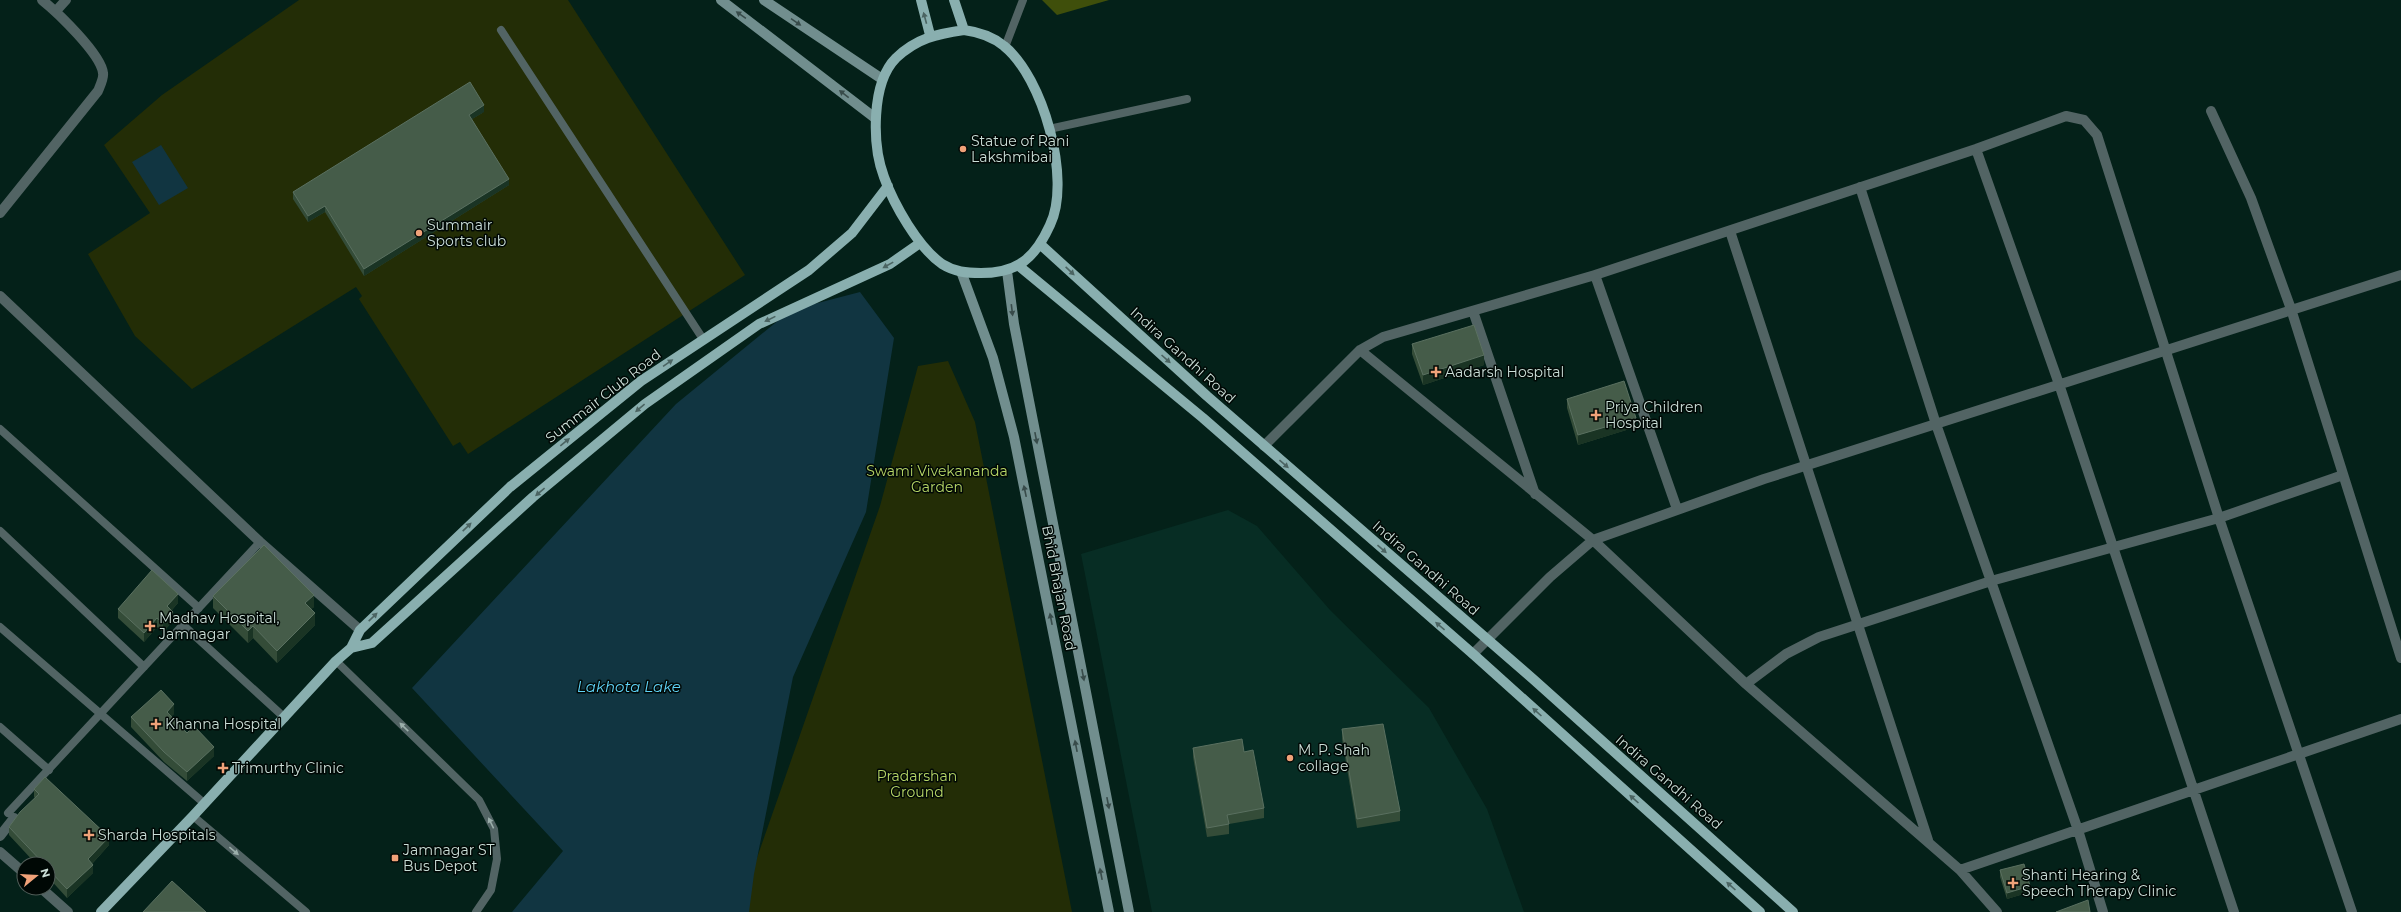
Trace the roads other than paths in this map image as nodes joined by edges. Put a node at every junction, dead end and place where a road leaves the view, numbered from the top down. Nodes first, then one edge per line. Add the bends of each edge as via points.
1 (42, 0) edge
2 (66, 0) edge
3 (721, 0) edge
4 (764, 0) edge
5 (921, 0) edge
6 (954, 0) edge
7 (1023, 0) edge
8 (56, 11) junction
9 (501, 30) dead end
10 (964, 30) junction
11 (930, 36) junction
12 (1006, 46) junction
13 (882, 79) junction
14 (1187, 99) dead end
15 (2211, 111) dead end
16 (875, 118) junction
17 (1049, 129) junction
18 (1976, 149) junction
19 (888, 186) junction
20 (1860, 187) junction
21 (0, 214) edge
22 (1730, 232) junction
23 (920, 243) junction
24 (1041, 245) junction
25 (1019, 266) junction
26 (1007, 271) junction
27 (962, 274) junction
28 (2401, 274) edge
29 (1596, 275) junction
30 (0, 297) edge
31 (2291, 309) junction
32 (1473, 311) junction
33 (703, 339) junction
34 (1360, 350) junction
35 (2166, 350) junction
36 (2059, 384) junction
37 (1936, 424) junction
38 (0, 429) edge
39 (1264, 446) junction
40 (1807, 465) junction
41 (2343, 475) junction
42 (1535, 494) junction
43 (1677, 509) junction
44 (2219, 518) junction
45 (0, 531) edge
46 (1593, 540) junction
47 (260, 542) junction
48 (2113, 548) junction
49 (1991, 581) junction
50 (199, 608) junction
51 (1860, 624) junction
52 (183, 625) junction
53 (0, 627) edge
54 (360, 630) junction
55 (1487, 639) junction
56 (351, 648) junction
57 (1473, 654) junction
58 (2401, 658) edge
59 (336, 661) junction
60 (144, 667) junction
61 (1746, 684) junction
62 (101, 713) junction
63 (285, 718) junction
64 (2401, 719) edge
65 (0, 727) edge
66 (2299, 755) junction
67 (49, 770) junction
68 (2193, 791) junction
69 (205, 804) junction
70 (11, 816) joint
71 (193, 816) junction
72 (2078, 830) junction
73 (0, 836) edge
74 (1929, 841) junction
75 (0, 852) edge
76 (16, 866) edge
77 (1960, 870) junction
78 (50, 896) edge
79 (68, 912) edge
80 (101, 912) edge
81 (306, 912) edge
82 (476, 912) edge
83 (1109, 912) edge
84 (1129, 912) edge
85 (1760, 912) edge
86 (1793, 912) edge
87 (1998, 912) edge
88 (2103, 912) edge
89 (2234, 912) edge
90 (2352, 912) edge

1 - 8 street
2 - 8 street
16 -> 3 main road
4 -> 13 main road
11 -> 5 main road
6 - 10 main road
7 - 12 lane
8 - 21 street via 98,59 104,74 98,91
9 - 33 lane
10 - 11 main road
10 - 12 main road via 992,37
11 - 13 main road via 895,58
12 - 17 main road via 1021,64 1033,85
13 - 16 main road
14 - 17 lane
15 - 31 street via 2251,198
16 - 19 main road via 883,177
17 - 24 main road via 1055,156 1058,196 1052,222
18 - 20 street
18 - 35 street via 2066,116 2084,120 2097,135
18 - 36 street
19 - 23 main road
19 - 33 main road, Summair Club Road via 852,233 809,270
20 - 22 street
20 - 37 street
22 - 29 street
22 - 40 street
23 - 27 main road via 942,264
23 -> 56 main road, Summair Club Road via 890,264 760,324 645,404 533,497 372,643
24 - 25 main road
24 -> 39 main road, Indira Gandhi Road
25 - 26 main road
57 -> 25 main road via 1202,418
26 - 27 main road
26 -> 84 main road, Bhid Bhajan Road via 1014,324
83 -> 27 main road, Bhid Bhajan Road via 1014,437 993,358
28 - 31 street
29 - 32 street
29 - 43 street
30 - 47 street
31 - 35 street
31 - 41 street
32 - 34 street via 1383,337
32 - 42 street
54 -> 33 main road, Summair Club Road via 510,487 641,381
34 - 39 street
34 - 42 street
35 - 36 street
35 - 44 street
36 - 37 street
36 - 48 street
37 - 40 street
37 - 49 street
38 - 50 lane
39 -> 55 main road, Indira Gandhi Road
40 - 43 street
40 - 51 street
41 - 44 street
41 - 58 street
42 - 46 street
43 - 46 street
44 - 48 street
44 - 66 street
45 - 60 lane
46 - 55 street via 1550,577
46 - 61 street
47 - 50 lane
47 - 54 street
48 - 49 street
48 - 68 street
49 - 51 street
49 - 72 street
50 - 52 lane
51 - 61 street via 1819,636 1786,654
51 - 74 street
52 - 60 lane
52 - 63 lane
53 - 62 lane
54 - 56 main road, Summair Club Road
55 - 57 street
55 - 86 main road, Indira Gandhi Road
56 - 59 main road, Summair Club Road
85 -> 57 main road
59 - 63 main road, Summair Club Road
82 -> 59 lane via 491,890 497,859 494,829 479,800
60 - 62 lane
61 - 74 street
62 - 67 lane
62 - 69 lane
63 - 69 main road, Summair Club Road
64 - 66 street
65 - 67 lane
66 - 68 street
66 - 90 street
67 - 70 lane
68 - 72 street
68 - 89 street
69 - 71 main road, Summair Club Road
70 - 73 street
71 - 80 main road, Summair Club Road
71 -> 81 lane
72 - 77 street
72 - 88 street
74 - 77 street
75 - 76 street
77 - 87 street
78 - 79 street

